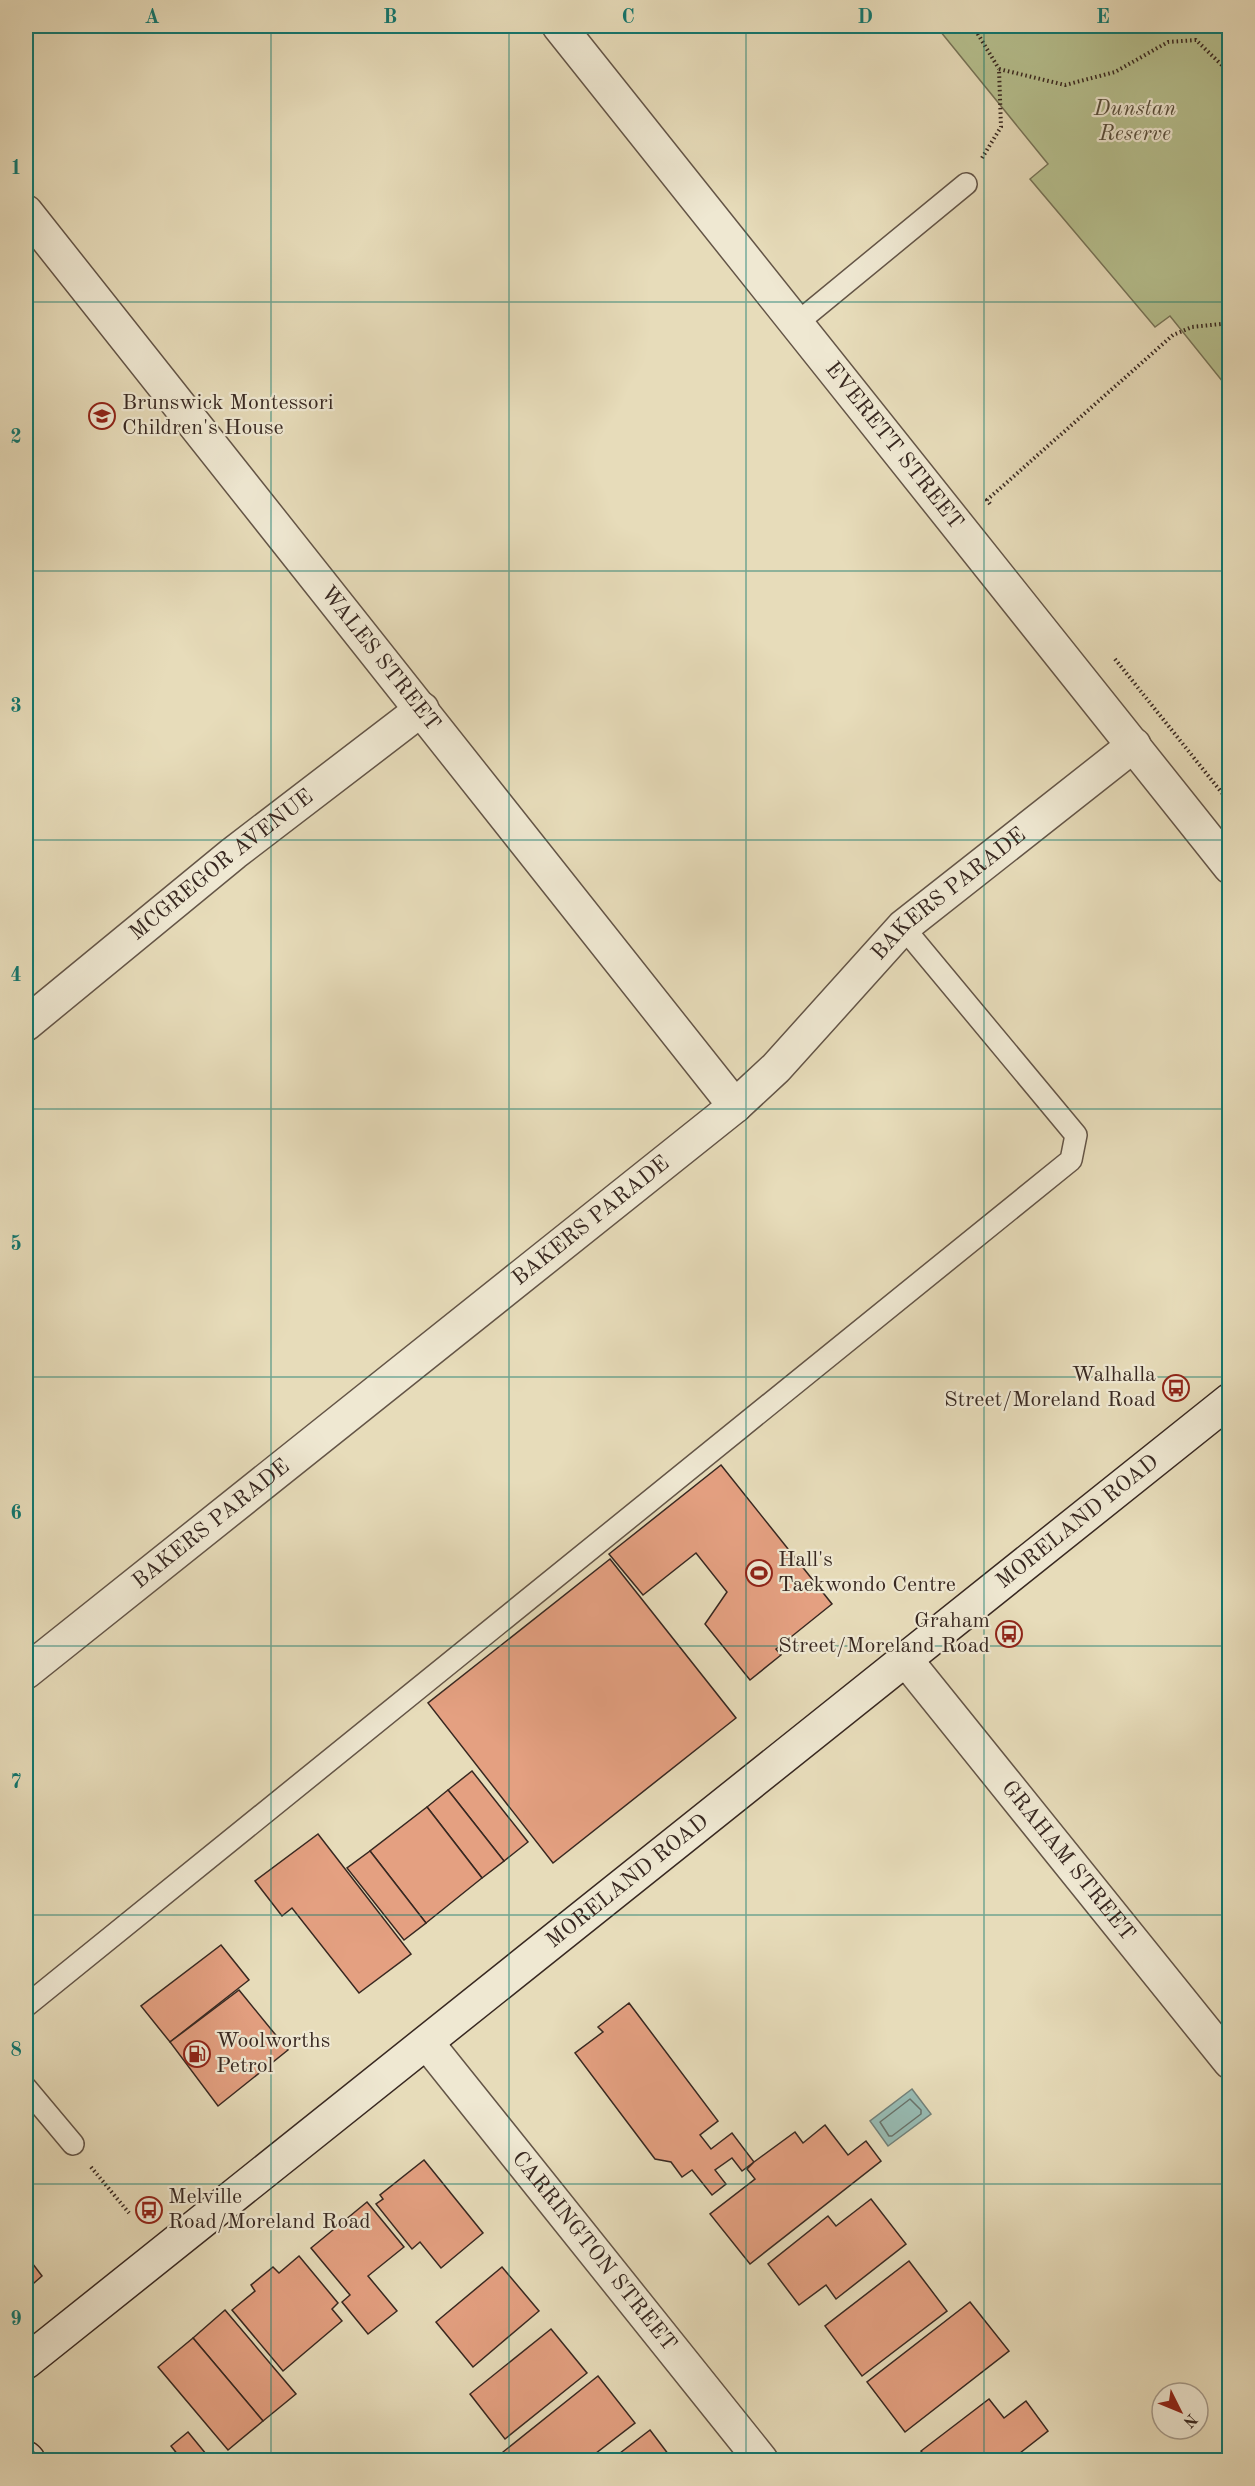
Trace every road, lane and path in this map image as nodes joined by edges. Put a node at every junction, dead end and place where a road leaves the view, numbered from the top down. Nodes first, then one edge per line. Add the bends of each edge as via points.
1 (559, 26) edge
2 (973, 26) edge
3 (999, 69) junction
4 (1230, 73) edge
5 (966, 184) joint
6 (26, 212) edge
7 (797, 323) junction
8 (1230, 323) edge
9 (995, 509) dead end
10 (1112, 656) dead end
11 (422, 709) junction
12 (1134, 745) junction
13 (1230, 803) edge
14 (1230, 867) edge
15 (903, 927) junction
16 (26, 1024) edge
17 (735, 1106) junction
18 (1230, 1400) edge
19 (906, 1660) junction
20 (26, 1672) edge
21 (26, 2006) edge
22 (427, 2043) junction
23 (1230, 2062) edge
24 (26, 2088) edge
25 (73, 2144) joint
26 (129, 2213) dead end
27 (26, 2362) edge
28 (761, 2460) edge

1 - 7 street, EVERETT STREET
2 - 3 path
3 - 4 path via 1065,85 1114,72 1168,42 1196,40
3 - 5 path via 1001,127
5 - 7 lane
6 - 11 street, WALES STREET
7 - 12 street, EVERETT STREET
8 - 9 path via 1192,327 1173,335 987,500
10 - 13 path
11 - 16 street, MCGREGOR AVENUE via 234,853
11 - 17 street, WALES STREET
12 - 14 street, EVERETT STREET
12 - 15 street, BAKERS PARADE
15 - 17 street, BAKERS PARADE via 776,1068
15 - 21 lane via 1076,1135 1071,1160
17 - 20 street, BAKERS PARADE
18 - 19 street, MORELAND ROAD
19 - 22 street, MORELAND ROAD
19 - 23 street, GRAHAM STREET
22 - 27 street, MORELAND ROAD
22 - 28 street, CARRINGTON STREET
24 - 25 lane
25 - 26 path

